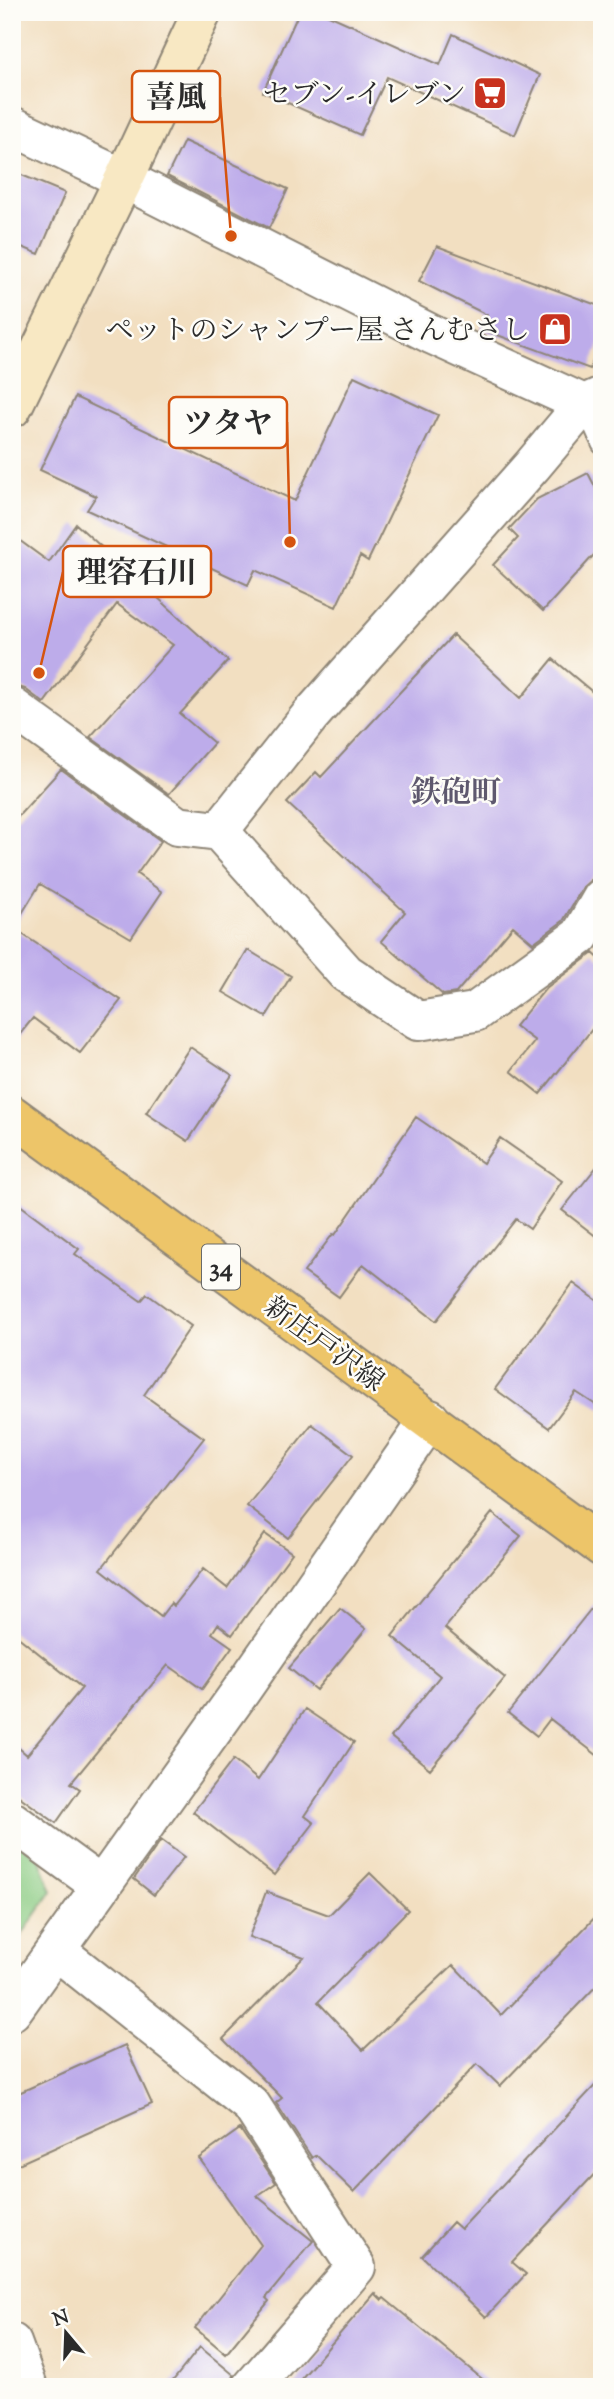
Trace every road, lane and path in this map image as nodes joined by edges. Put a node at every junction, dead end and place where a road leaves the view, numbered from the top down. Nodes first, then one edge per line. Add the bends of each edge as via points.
1 (202, 12) edge
2 (12, 126) edge
3 (124, 179) junction
4 (593, 400) edge
5 (12, 408) edge
6 (602, 444) edge
7 (12, 707) edge
8 (219, 831) junction
9 (602, 898) edge
10 (12, 1115) edge
11 (430, 1419) junction
12 (602, 1547) edge
13 (12, 1821) edge
14 (101, 1886) junction
15 (56, 1950) junction
16 (12, 2011) edge
17 (12, 2343) edge
18 (27, 2387) edge
19 (252, 2387) edge

1 - 3 street
2 - 3 street
3 - 4 street via 433,335
3 - 5 street
4 - 6 lane
4 - 8 street via 310,716
7 - 8 street via 177,826
8 - 9 street via 346,973 418,1021 475,1012 580,936
10 - 11 main road, 新庄戸沢線 / 34
11 - 12 main road, 新庄戸沢線 / 34
11 - 14 street
13 - 14 street
14 - 15 street
15 - 16 street
15 - 19 street via 251,2105 356,2267
17 - 18 street

